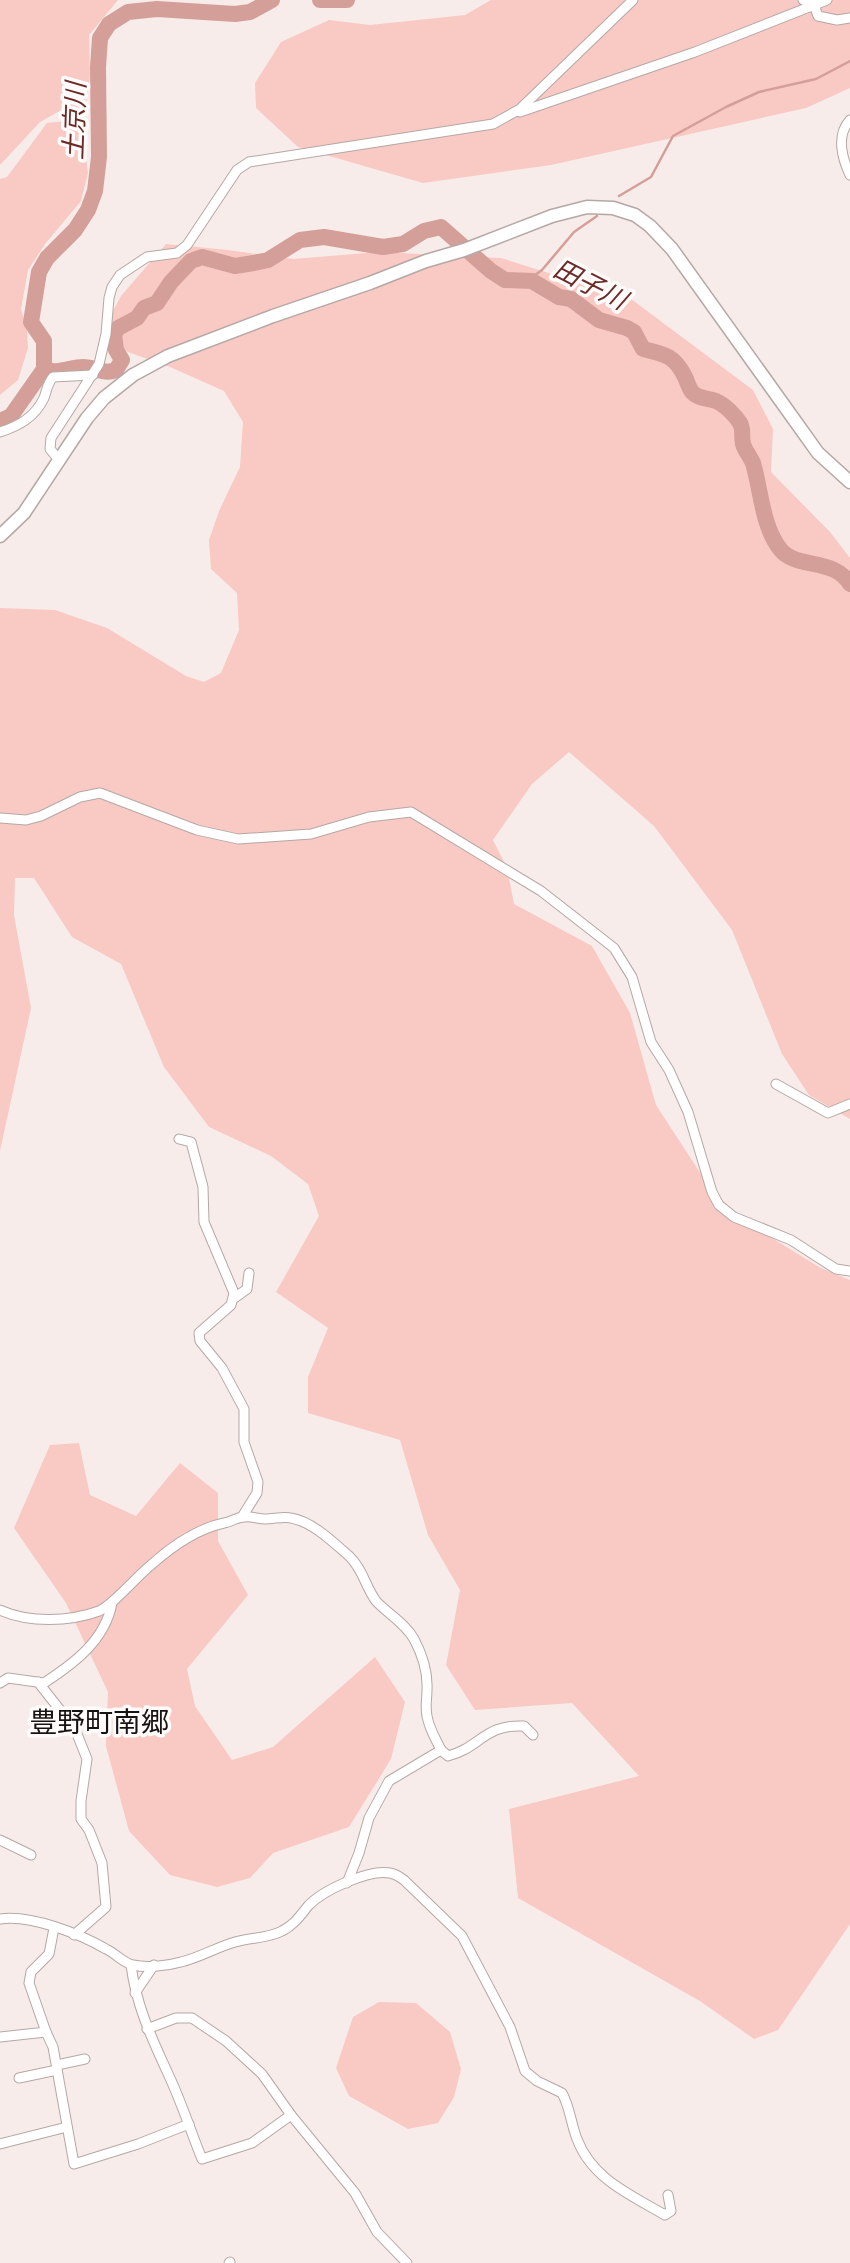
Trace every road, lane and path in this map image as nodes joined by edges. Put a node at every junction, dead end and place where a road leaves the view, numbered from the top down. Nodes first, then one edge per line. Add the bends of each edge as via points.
1 (633, 0) edge
2 (803, 0) edge
3 (827, 0) edge
4 (814, 5) junction
5 (850, 18) edge
6 (507, 117) junction
7 (850, 120) edge
8 (850, 176) edge
9 (96, 371) junction
10 (0, 432) edge
11 (60, 461) junction
12 (850, 482) edge
13 (0, 536) edge
14 (0, 818) edge
15 (776, 1084) dead end
16 (850, 1104) edge
17 (179, 1139) dead end
18 (850, 1271) edge
19 (248, 1273) dead end
20 (233, 1299) junction
21 (242, 1517) junction
22 (111, 1603) junction
23 (0, 1610) edge
24 (38, 1682) junction
25 (0, 1683) edge
26 (533, 1735) dead end
27 (442, 1750) junction
28 (0, 1840) edge
29 (31, 1856) dead end
30 (347, 1883) junction
31 (0, 1919) edge
32 (54, 1928) junction
33 (74, 1934) junction
34 (131, 1965) junction
35 (154, 1965) junction
36 (135, 1993) junction
37 (147, 2029) junction
38 (46, 2032) junction
39 (0, 2038) edge
40 (85, 2059) dead end
41 (57, 2068) junction
42 (19, 2078) dead end
43 (291, 2115) junction
44 (189, 2124) junction
45 (67, 2127) junction
46 (0, 2144) edge
47 (668, 2195) dead end
48 (407, 2263) edge

1 - 6 street via 520,110
2 - 4 street
3 - 4 street
4 - 5 street via 818,16
4 - 6 street
6 - 9 street via 483,126 245,164 187,245 177,253 147,257 120,275 109,298
7 - 8 street via 841,135
9 - 10 street via 53,377 34,412 20,425
9 - 11 street via 51,438 50,449
11 - 12 street via 104,398 168,356 587,207 635,215 672,249 818,453
11 - 13 street via 24,513
14 - 18 street via 26,820 100,793 197,830 248,839 311,834 369,817 411,812 541,891 614,948 632,977 651,1042 688,1112 719,1205 734,1217 791,1240 836,1269
15 - 16 street via 828,1113
17 - 20 street via 191,1142 203,1187 204,1222
19 - 20 street via 247,1289
20 - 21 street via 199,1334 244,1409 244,1442 258,1482 257,1493
21 - 22 street via 203,1528 186,1539
21 - 27 street via 291,1517 318,1531 351,1558 378,1602 415,1641 428,1686 429,1727
22 - 23 street via 59,1619 27,1618
22 - 24 street via 105,1623 74,1664 44,1683
24 - 25 street via 8,1678
24 - 33 street via 75,1729 87,1759 81,1819 102,1863 106,1907
26 - 27 street via 524,1726 513,1725 493,1729 457,1754 448,1756
27 - 30 street via 389,1781 369,1818
28 - 29 street
30 - 35 street via 325,1893 280,1932 240,1940 184,1962
30 - 47 street via 387,1872 404,1880 462,1937 510,2027 521,2064 530,2077 562,2093 578,2142 593,2167 603,2178 665,2215 671,2211
31 - 32 street
32 - 33 street
32 - 38 street via 49,1954 31,1972 29,1983
33 - 34 street
34 - 35 street
34 - 36 street
35 - 36 street
36 - 37 street
37 - 43 street via 176,2018 192,2018 262,2074
37 - 44 street
38 - 39 street
38 - 41 street
40 - 41 street
41 - 42 street
41 - 45 street
43 - 44 street via 252,2143 202,2159
43 - 48 street via 355,2193 377,2232
44 - 45 street via 74,2164
45 - 46 street

